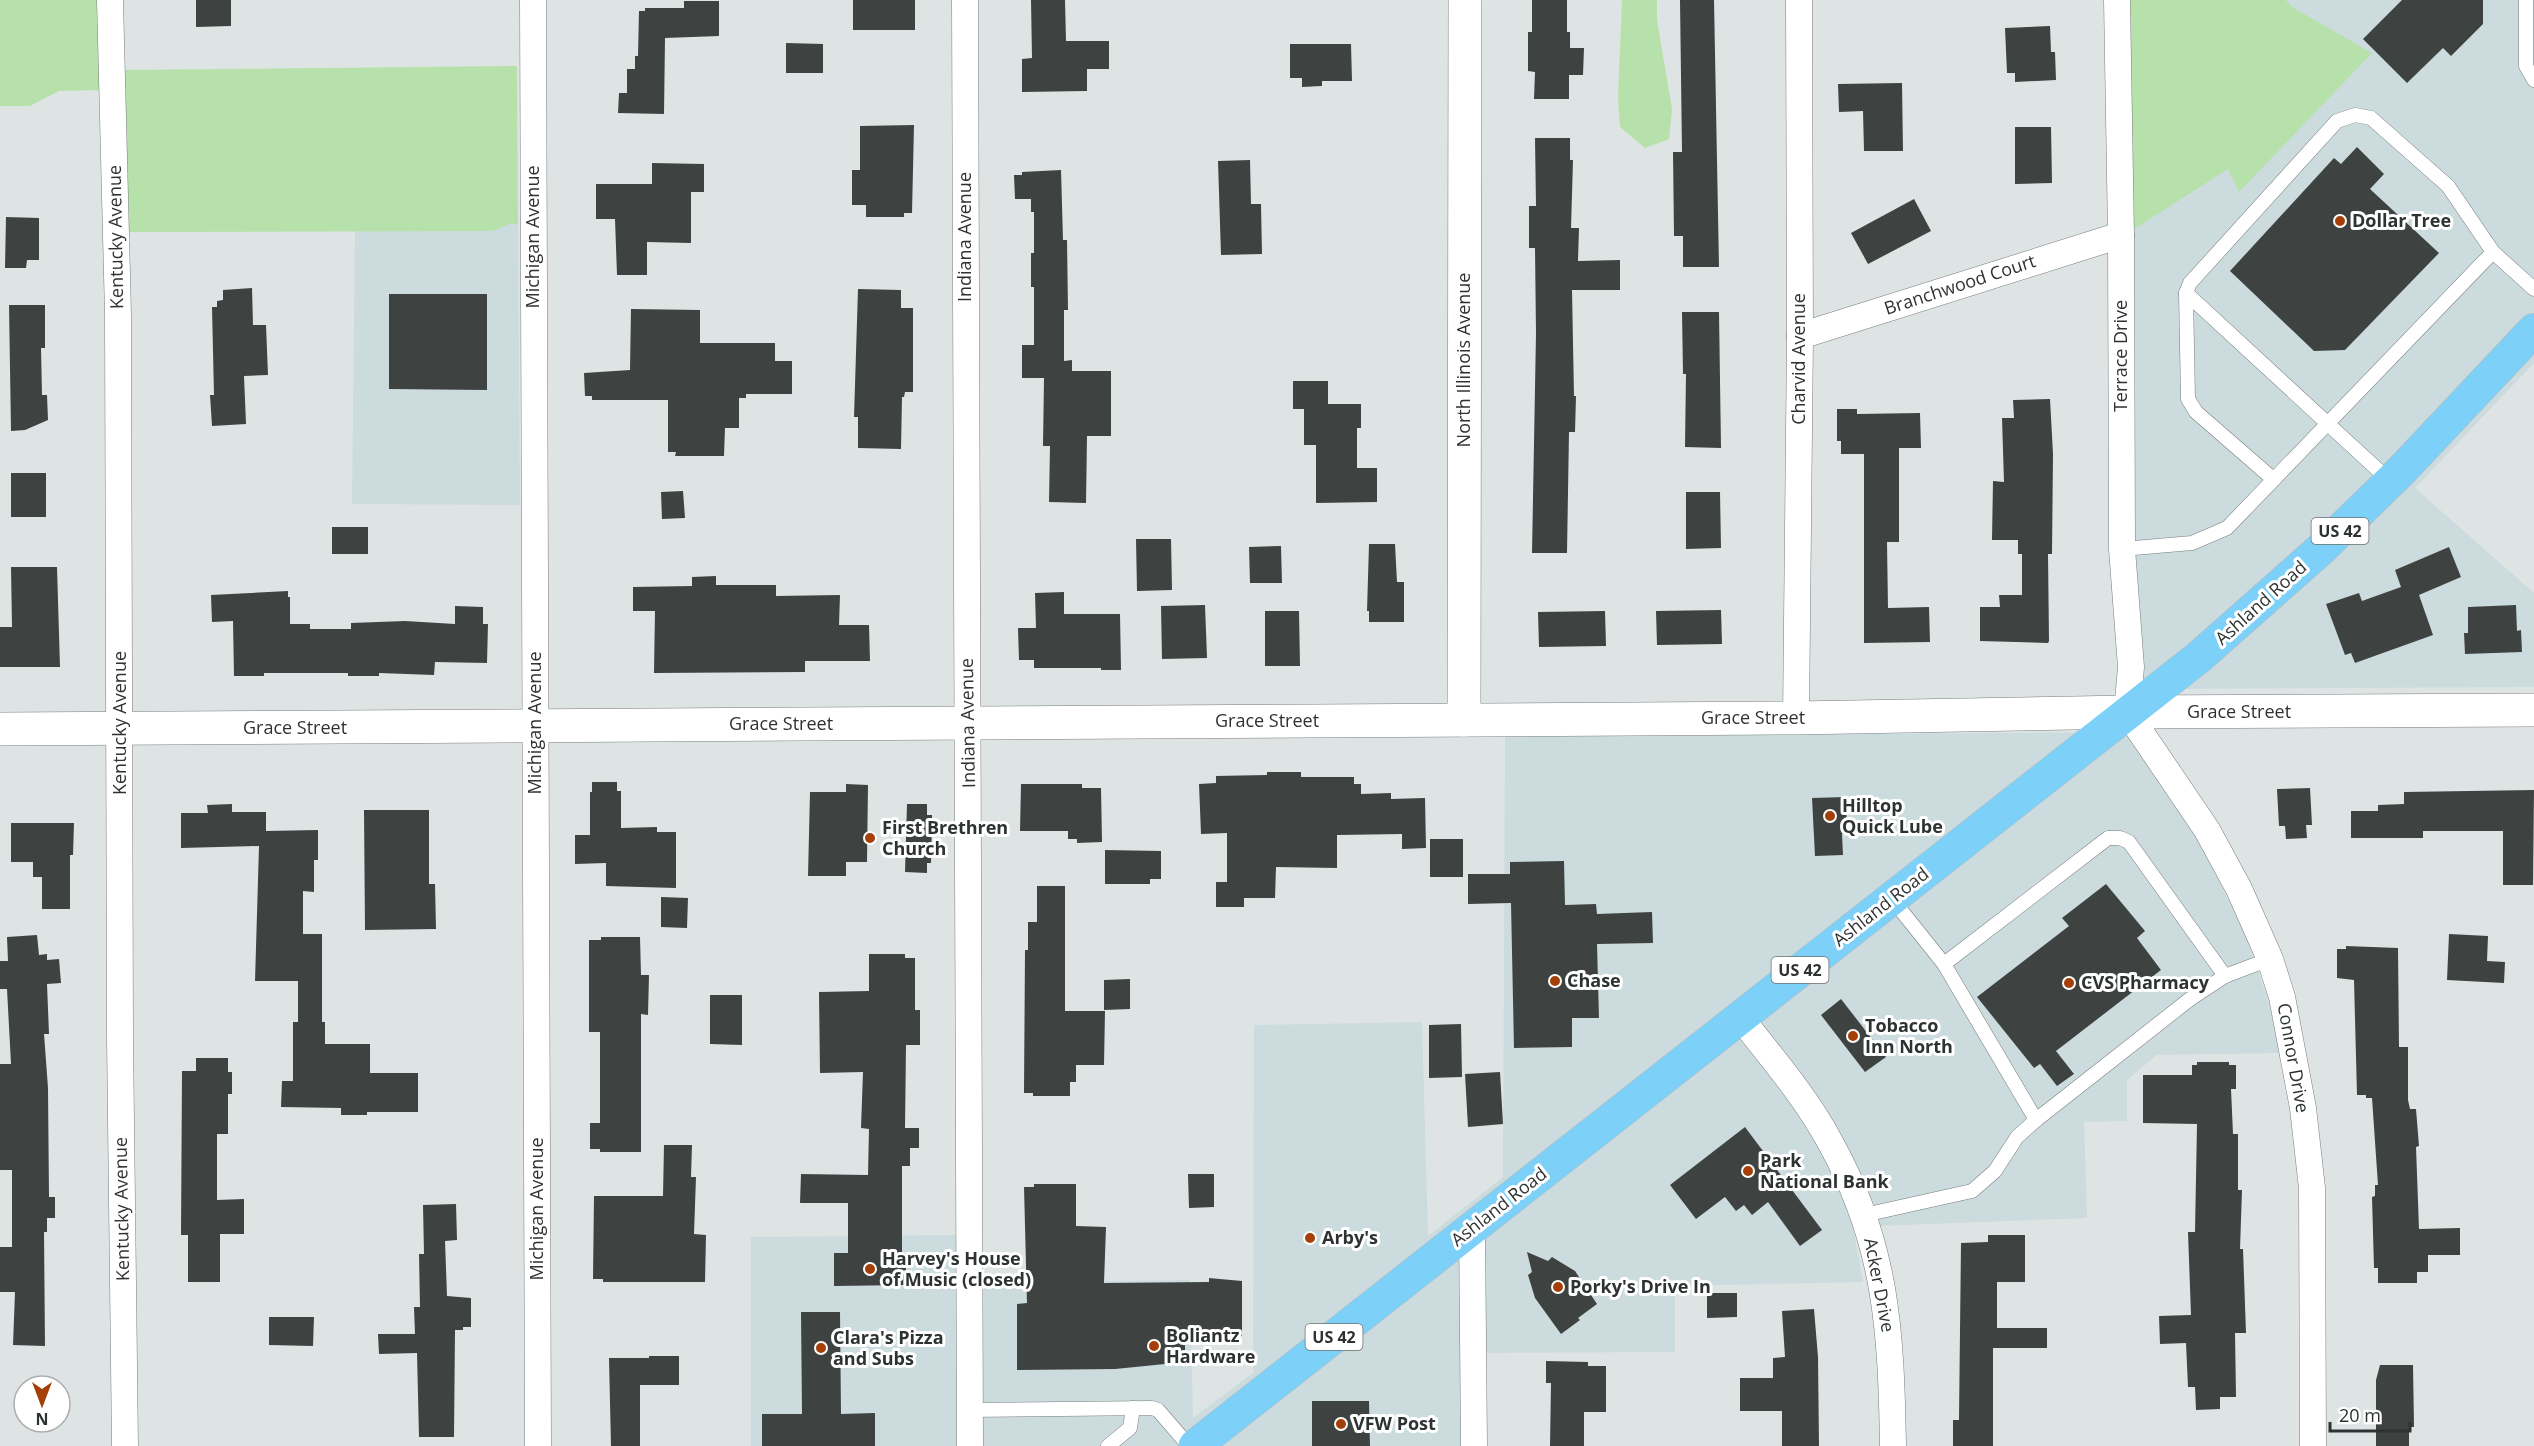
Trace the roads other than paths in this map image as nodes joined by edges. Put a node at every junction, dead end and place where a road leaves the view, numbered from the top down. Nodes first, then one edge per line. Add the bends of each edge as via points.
1 (110, 0) edge
2 (533, 0) edge
3 (965, 0) edge
4 (1465, 0) edge
5 (1799, 0) edge
6 (2117, 0) edge
7 (2526, 0) edge
8 (2534, 80) edge
9 (2121, 235) junction
10 (2493, 252) junction
11 (2534, 289) edge
12 (2186, 293) junction
13 (2534, 330) edge
14 (1800, 336) junction
15 (2326, 423) junction
16 (2273, 479) junction
17 (2390, 481) junction
18 (2122, 549) junction
19 (2534, 710) edge
20 (2127, 712) junction
21 (1796, 718) junction
22 (1464, 720) junction
23 (968, 723) junction
24 (535, 726) junction
25 (0, 729) edge
26 (120, 729) junction
27 (1892, 899) junction
28 (2270, 959) junction
29 (1944, 964) junction
30 (2225, 976) junction
31 (1740, 1017) junction
32 (2036, 1119) junction
33 (1864, 1215) junction
34 (1472, 1228) junction
35 (1132, 1408) junction
36 (970, 1410) junction
37 (125, 1446) edge
38 (538, 1446) edge
39 (970, 1446) edge
40 (1108, 1446) edge
41 (1189, 1446) edge
42 (1195, 1446) edge
43 (1474, 1446) edge
44 (1893, 1446) edge
45 (2313, 1446) edge

1 - 26 street, Kentucky Avenue via 118,314
2 - 24 street, Michigan Avenue
3 - 23 street, Indiana Avenue
4 - 22 street, North Illinois Avenue
5 - 14 street, Charvid Avenue
6 - 9 street, Terrace Drive
7 - 8 lane via 2526,66
9 - 14 street, Branchwood Court
9 - 18 street, Terrace Drive
10 - 11 lane
10 - 12 lane via 2448,186 2371,118 2355,115 2337,121 2190,283
10 - 15 lane
12 - 15 lane
12 - 16 lane via 2188,399 2196,412
13 - 17 main road, Ashland Road / US 42
14 - 21 street, Charvid Avenue
15 - 16 lane
15 - 17 lane
16 - 18 lane via 2227,528 2208,538
17 - 20 main road, Ashland Road / US 42 via 2253,611
18 - 20 street, Terrace Drive via 2130,667
19 - 20 street, Grace Street
20 - 21 street, Grace Street
20 - 27 main road, Ashland Road / US 42
20 - 28 street, Connor Drive via 2207,830
21 - 22 street, Grace Street
22 - 23 street, Grace Street
23 - 24 street, Grace Street
23 - 36 street, Indiana Avenue
24 - 26 street, Grace Street
24 - 38 street, Michigan Avenue
25 - 26 street, Grace Street
26 - 37 street, Kentucky Avenue
27 - 29 lane
27 - 31 main road, Ashland Road / US 42
28 - 30 lane
28 - 45 street, Connor Drive via 2289,1028 2312,1188
29 - 30 lane via 2108,838 2120,838 2129,842
29 - 32 lane
30 - 32 lane
31 - 33 street, Acker Drive via 1799,1093 1830,1141
31 - 34 main road, Ashland Road / US 42
32 - 33 lane via 2017,1137 1995,1171 1972,1191
33 - 44 street, Acker Drive via 1886,1303
34 - 42 main road, Ashland Road / US 42
34 - 43 street
35 - 36 lane
35 - 40 lane via 1130,1428
35 - 41 lane via 1158,1410
36 - 39 street, Indiana Avenue

